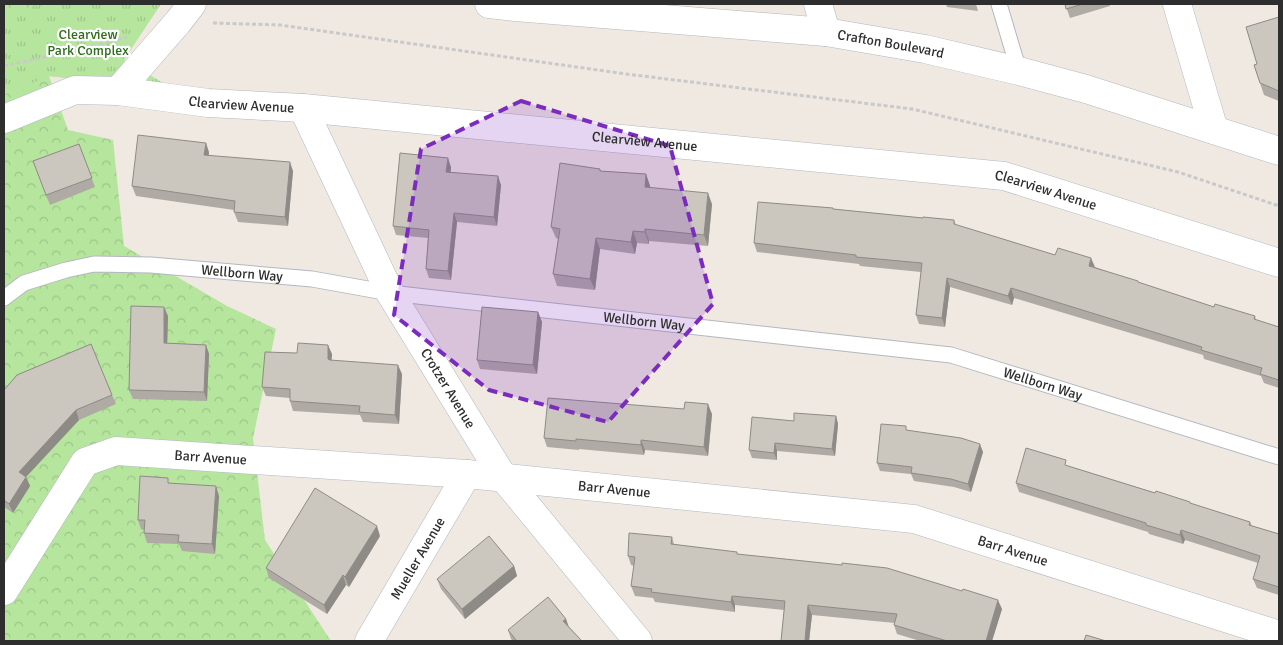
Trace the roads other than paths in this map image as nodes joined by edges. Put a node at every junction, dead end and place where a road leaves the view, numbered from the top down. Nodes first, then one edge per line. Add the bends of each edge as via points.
1 (818, 4) edge
2 (999, 4) edge
3 (1177, 4) edge
4 (507, 5) edge
5 (185, 13) edge
6 (826, 32) junction
7 (1019, 70) junction
8 (118, 91) junction
9 (302, 108) junction
10 (4, 119) edge
11 (1214, 130) junction
12 (1279, 150) edge
13 (1279, 263) edge
14 (390, 293) junction
15 (4, 298) edge
16 (1279, 457) edge
17 (467, 474) junction
18 (503, 477) junction
19 (4, 591) edge
20 (1279, 635) edge
21 (368, 641) edge
22 (638, 641) edge

1 - 6 street
2 - 7 lane
3 - 11 street
4 - 6 street, Crafton Boulevard
5 - 8 street
6 - 7 street, Crafton Boulevard
7 - 11 street, Crafton Boulevard
8 - 9 street, Clearview Avenue via 208,103
8 - 10 street, Clearview Avenue via 75,90
9 - 13 street, Clearview Avenue via 1004,176
9 - 14 street, Crotzer Avenue
11 - 12 street, Crafton Boulevard
14 - 15 lane, Wellborn Way via 312,279 151,265 94,264 24,283
14 - 16 lane, Wellborn Way via 951,355
14 - 18 street, Crotzer Avenue
17 - 18 street, Barr Avenue
17 - 19 street, Barr Avenue via 116,451 85,462
17 - 21 street, Mueller Avenue
18 - 20 street, Barr Avenue via 914,519
18 - 22 street, Crotzer Avenue

